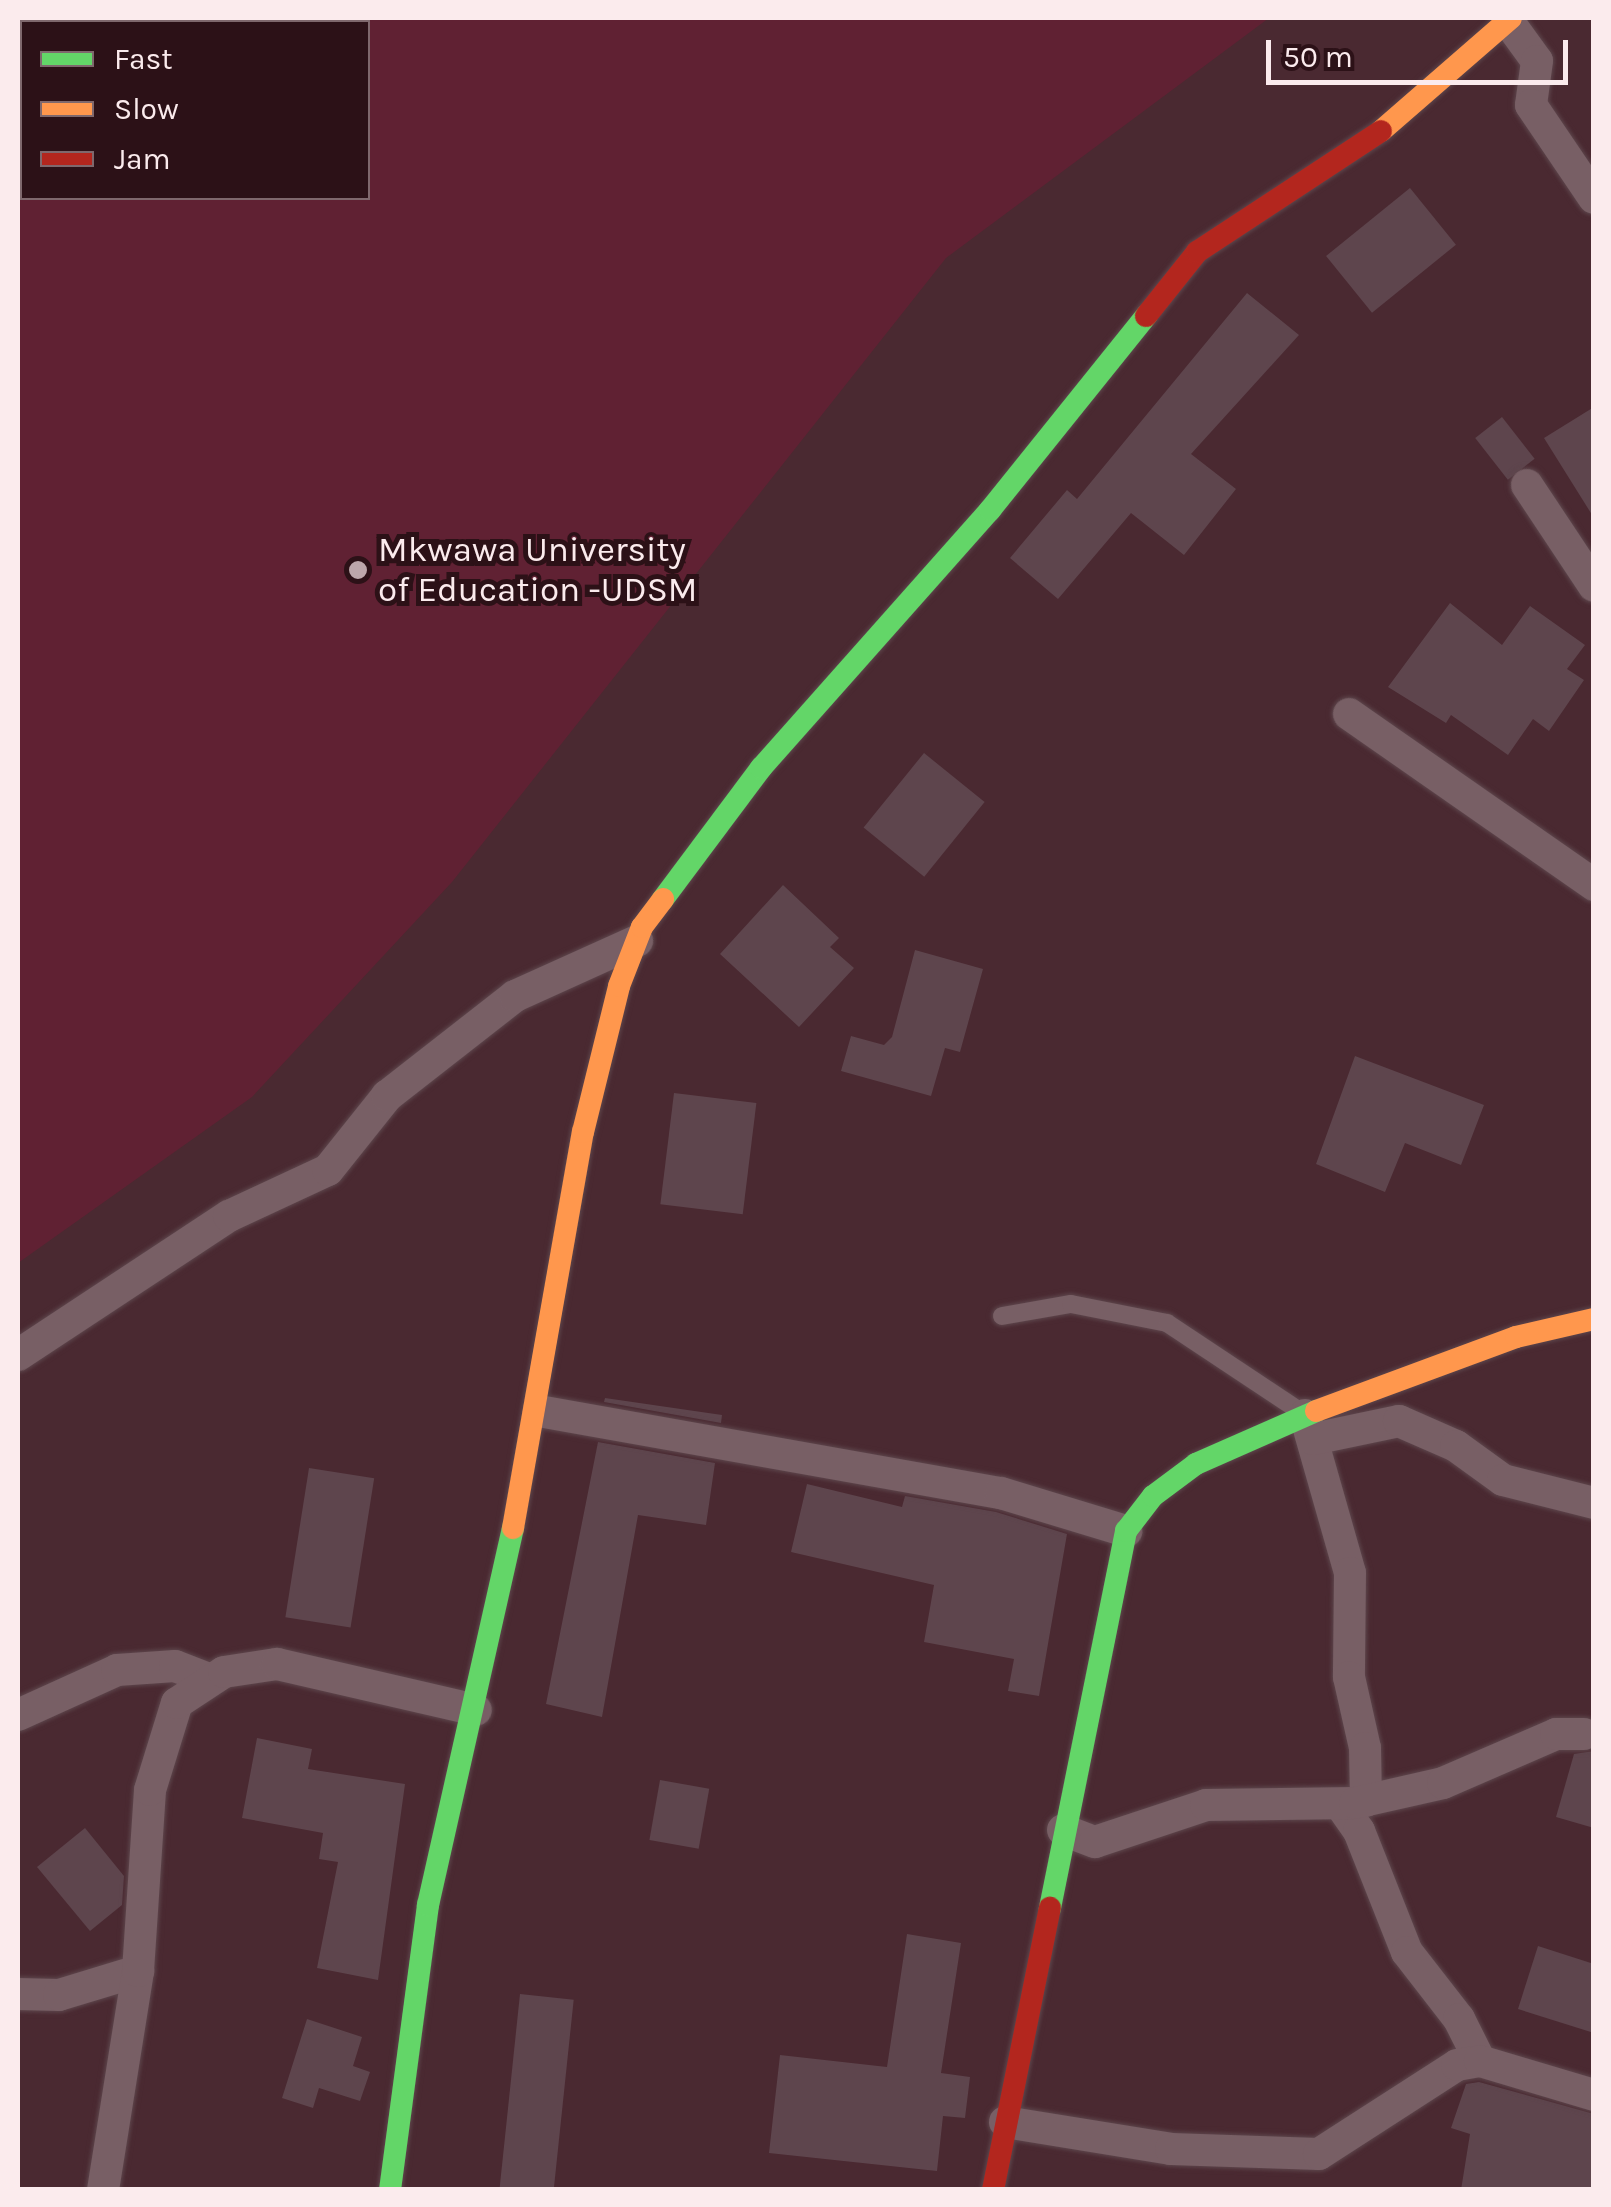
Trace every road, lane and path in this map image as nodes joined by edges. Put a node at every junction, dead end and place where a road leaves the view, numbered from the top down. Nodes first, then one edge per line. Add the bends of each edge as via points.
1 (1510, 19) edge
2 (1594, 198) edge
3 (1527, 485) dead end
4 (1594, 586) edge
5 (1349, 714) dead end
6 (1594, 885) edge
7 (637, 941) junction
8 (1002, 1316) dead end
9 (1594, 1318) edge
10 (18, 1355) edge
11 (539, 1411) junction
12 (1309, 1427) junction
13 (1594, 1504) edge
14 (1126, 1531) junction
15 (209, 1678) junction
16 (476, 1710) junction
17 (18, 1715) edge
18 (1584, 1734) dead end
19 (1353, 1803) junction
20 (1062, 1830) junction
21 (138, 1971) junction
22 (18, 1994) edge
23 (1480, 2061) junction
24 (1594, 2094) edge
25 (1005, 2122) junction
26 (103, 2190) edge
27 (390, 2190) edge
28 (993, 2190) edge

1 - 2 street via 1536,61 1531,106
1 - 7 street via 1366,144 1284,188 1196,252 990,510 761,768
3 - 4 street
5 - 6 street
7 - 10 street via 515,996 386,1096 328,1170 229,1216
7 - 11 street via 583,1132
8 - 12 lane via 1071,1304 1167,1323
9 - 12 street via 1516,1337
11 - 14 street via 1000,1493
11 - 16 street
12 - 13 street via 1399,1421 1456,1446 1503,1480
12 - 14 street via 1196,1464 1153,1496
12 - 19 street via 1350,1573 1348,1677 1365,1748
14 - 20 street
15 - 16 street via 277,1664
15 - 17 street via 175,1666 117,1670
15 - 21 street via 177,1703 160,1741
16 - 27 street via 409,2005
18 - 19 street via 1544,1738 1443,1783
19 - 20 street via 1206,1805 1095,1842
19 - 23 street via 1407,1952 1459,2019
20 - 25 street
21 - 22 street via 60,1995
21 - 26 street
23 - 24 street
23 - 25 street via 1444,2071 1364,2131 1319,2154 1171,2149
25 - 28 street

